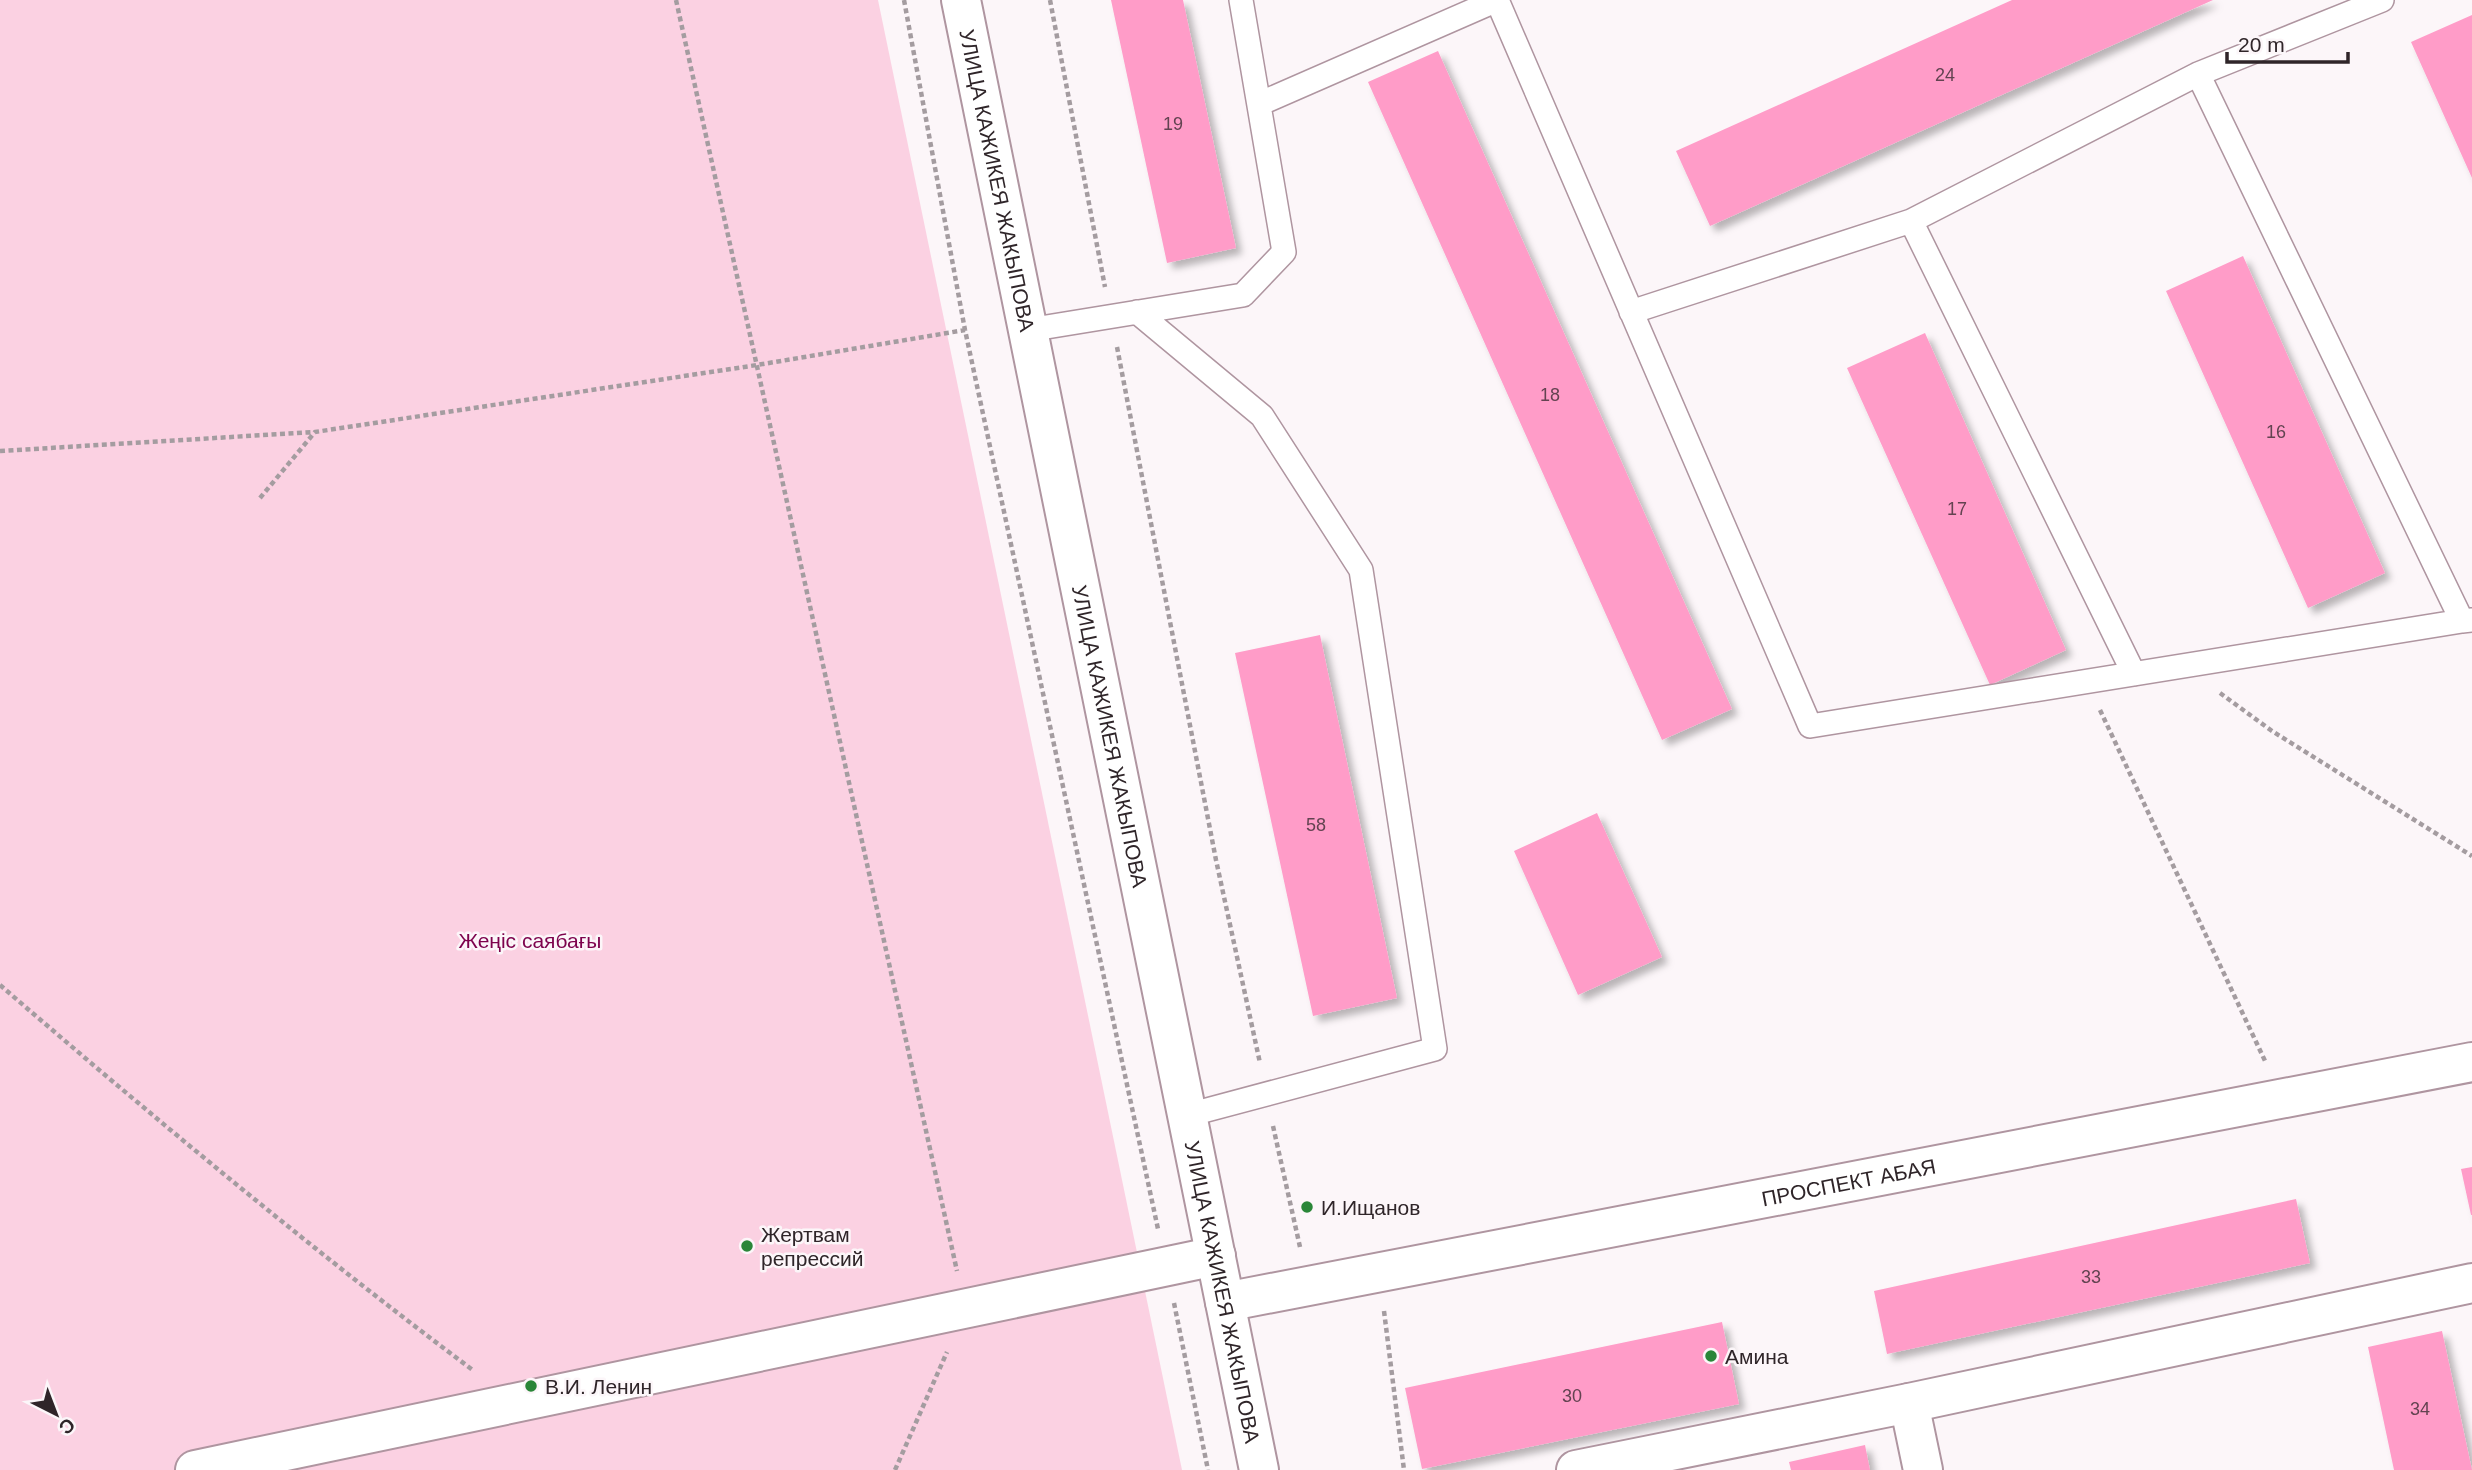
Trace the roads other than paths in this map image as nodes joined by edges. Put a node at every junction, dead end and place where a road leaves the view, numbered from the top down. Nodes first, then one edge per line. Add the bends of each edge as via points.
1 (961, 0) edge
2 (1241, 0) edge
3 (2382, 0) edge
4 (2197, 74) junction
5 (1259, 104) junction
6 (1911, 221) junction
7 (1137, 312) junction
8 (1631, 312) junction
9 (1028, 330) junction
10 (2467, 620) edge
11 (2134, 674) junction
12 (2472, 1062) edge
13 (1188, 1115) junction
14 (1216, 1256) junction
15 (2472, 1283) edge
16 (1225, 1302) junction
17 (1909, 1403) junction
18 (195, 1470) edge
19 (1259, 1470) edge
20 (1576, 1470) edge
21 (1923, 1470) edge

1 - 9 street, УЛИЦА КАЖИКЕЯ ЖАКЫПОВА
2 - 5 lane
3 - 4 lane
4 - 6 lane
4 - 10 lane
5 - 7 lane via 1284,251 1243,295
5 - 8 lane via 1497,1
6 - 8 lane
6 - 11 lane
7 - 9 lane
7 - 13 lane via 1262,416 1362,570 1435,1049
8 - 11 lane via 1810,726
9 - 13 street, УЛИЦА КАЖИКЕЯ ЖАКЫПОВА
10 - 11 lane
12 - 16 street, ПРОСПЕКТ АБАЯ
13 - 14 street, УЛИЦА КАЖИКЕЯ ЖАКЫПОВА
14 - 16 street, УЛИЦА КАЖИКЕЯ ЖАКЫПОВА
14 - 18 street
15 - 17 street
16 - 19 street, УЛИЦА КАЖИКЕЯ ЖАКЫПОВА
17 - 20 street
17 - 21 street

